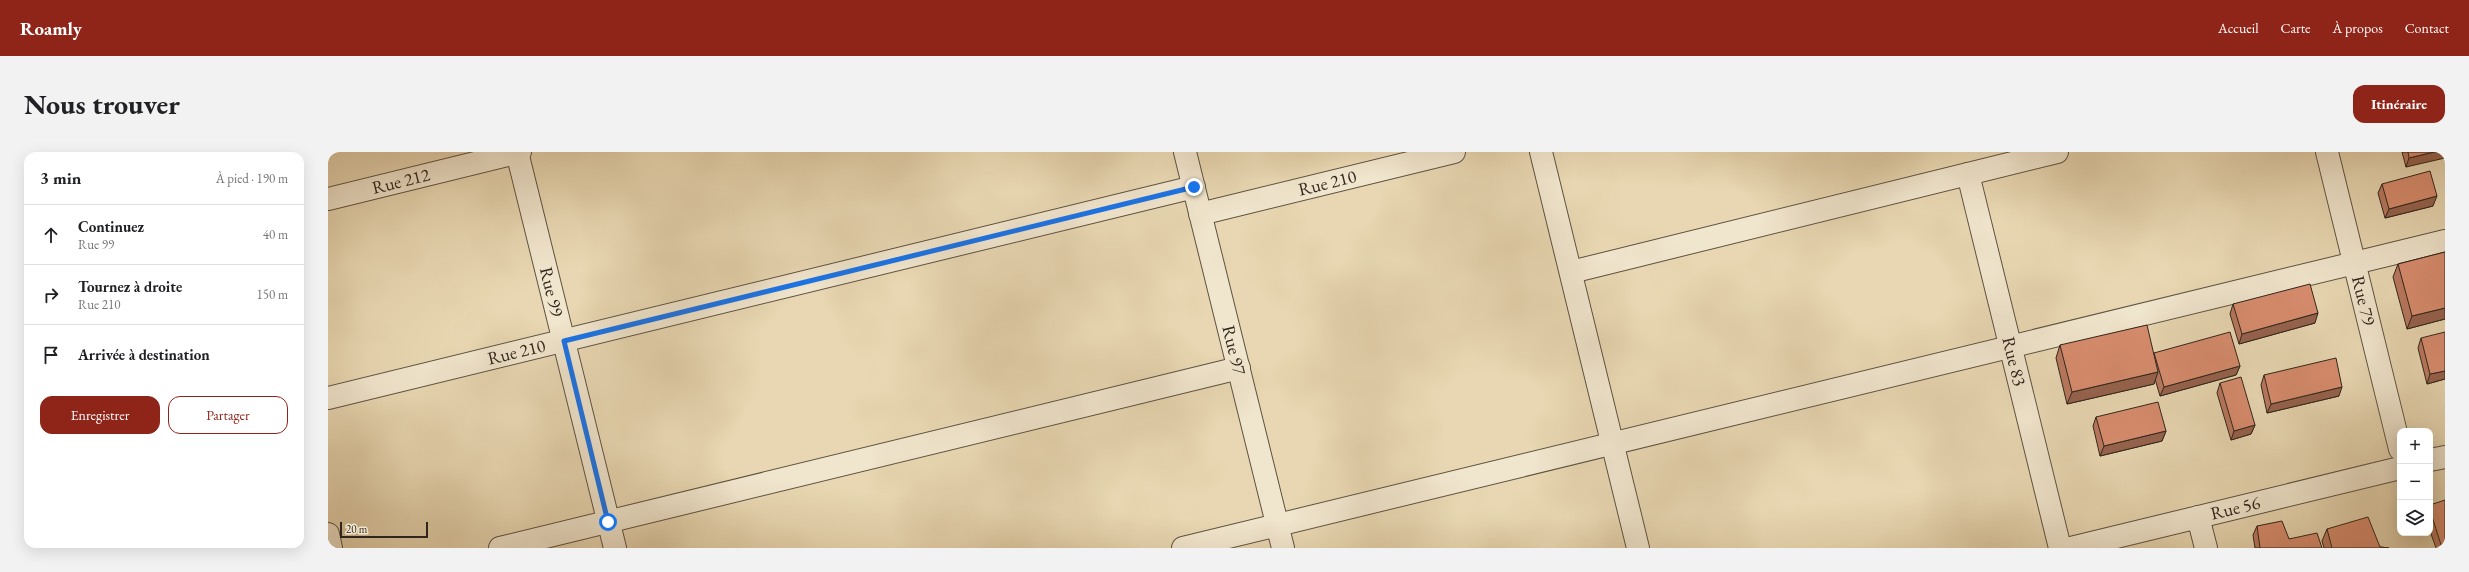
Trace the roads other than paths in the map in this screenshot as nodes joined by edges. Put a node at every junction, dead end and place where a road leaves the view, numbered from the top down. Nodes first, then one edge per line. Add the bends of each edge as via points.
1 (518, 152) edge
2 (1185, 152) edge
3 (1454, 152) edge
4 (1541, 152) edge
5 (2057, 152) edge
6 (2327, 152) edge
7 (1968, 174) junction
8 (1194, 187) junction
9 (328, 199) edge
10 (1200, 214) junction
11 (2445, 241) edge
12 (2354, 263) junction
13 (1570, 272) junction
14 (564, 341) junction
15 (2011, 347) junction
16 (1239, 368) junction
17 (328, 398) edge
18 (2397, 437) edge
19 (1613, 443) junction
20 (2445, 457) edge
21 (2433, 459) edge
22 (2397, 469) edge
23 (2198, 517) junction
24 (608, 522) junction
25 (1277, 525) junction
26 (328, 534) edge
27 (331, 548) edge
28 (500, 548) edge
29 (615, 548) edge
30 (1183, 548) edge
31 (1283, 548) edge
32 (1638, 548) edge
33 (2060, 548) edge
34 (2070, 548) edge
35 (2206, 548) edge

1 - 9 street, Rue 212
1 - 14 street, Rue 99
2 - 8 street, Rue 97
3 - 10 street, Rue 210
4 - 13 street
5 - 7 street
6 - 12 street, Rue 79
7 - 13 street
7 - 15 street, Rue 83
8 - 10 street, Rue 97
8 - 14 street, Rue 210
10 - 16 street, Rue 97
11 - 12 street
12 - 15 street
12 - 18 street, Rue 79
13 - 19 street
14 - 17 street, Rue 210
14 - 24 street, Rue 99
15 - 19 street
15 - 33 street, Rue 83
16 - 24 street
16 - 25 street, Rue 97
19 - 25 street
19 - 32 street
20 - 21 street
22 - 23 street, Rue 56
23 - 34 street, Rue 56
23 - 35 street
24 - 28 street
24 - 29 street, Rue 99
25 - 30 street
25 - 31 street, Rue 97
26 - 27 street

